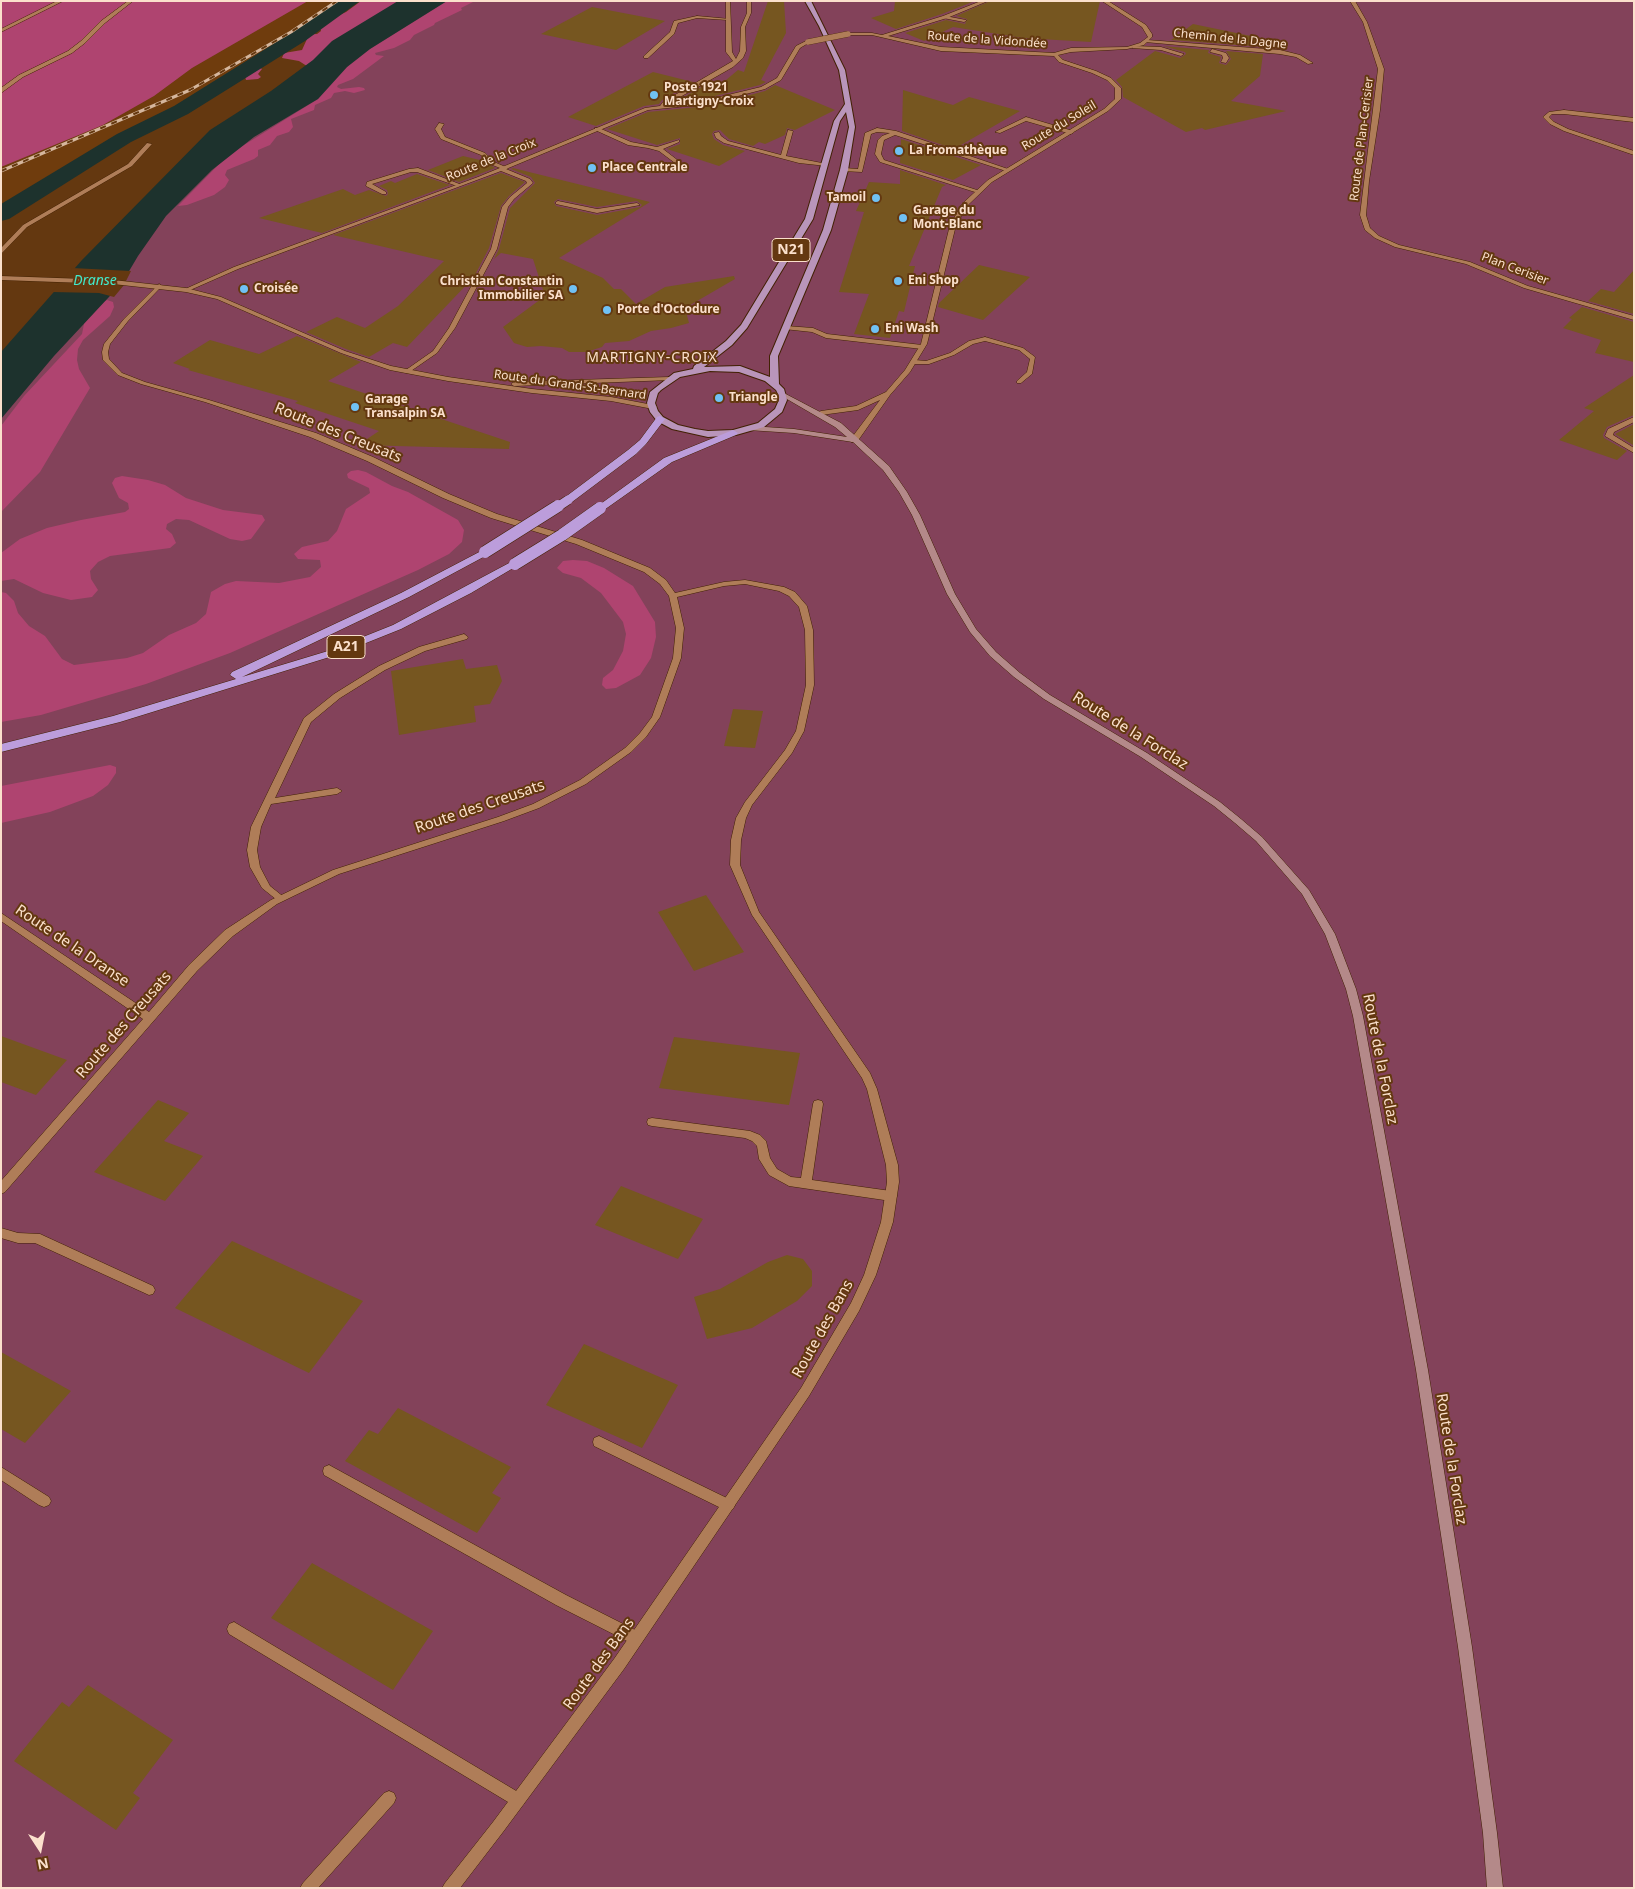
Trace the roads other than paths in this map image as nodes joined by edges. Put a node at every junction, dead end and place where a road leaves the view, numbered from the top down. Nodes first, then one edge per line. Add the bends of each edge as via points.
1 (61, 1) edge
2 (131, 1) edge
3 (728, 1) edge
4 (749, 1) edge
5 (808, 1) edge
6 (986, 1) edge
7 (1104, 1) edge
8 (1352, 1) edge
9 (945, 17) junction
10 (728, 19) junction
11 (964, 21) dead end
12 (1, 31) edge
13 (881, 36) junction
14 (1147, 41) junction
15 (1197, 45) junction
16 (1134, 47) junction
17 (1181, 54) dead end
18 (1055, 55) junction
19 (646, 57) dead end
20 (736, 62) junction
21 (1224, 62) dead end
22 (1310, 63) dead end
23 (1, 91) edge
24 (847, 105) junction
25 (662, 106) junction
26 (1634, 120) edge
27 (441, 124) dead end
28 (597, 129) junction
29 (790, 131) dead end
30 (998, 132) dead end
31 (1071, 132) junction
32 (717, 133) dead end
33 (895, 133) junction
34 (677, 141) dead end
35 (149, 144) dead end
36 (657, 149) junction
37 (1634, 153) edge
38 (783, 157) junction
39 (677, 162) dead end
40 (825, 165) junction
41 (503, 168) junction
42 (844, 170) junction
43 (1008, 170) junction
44 (459, 186) junction
45 (977, 191) junction
46 (384, 193) dead end
47 (558, 203) dead end
48 (637, 205) dead end
49 (1388, 243) joint
50 (1, 252) edge
51 (1, 278) edge
52 (159, 286) junction
53 (186, 290) junction
54 (1634, 318) edge
55 (786, 328) junction
56 (922, 347) junction
57 (915, 362) junction
58 (694, 370) junction
59 (406, 372) junction
60 (669, 379) junction
61 (1019, 382) dead end
62 (483, 384) junction
63 (775, 384) junction
64 (782, 394) junction
65 (888, 394) junction
66 (653, 407) junction
67 (821, 413) junction
68 (660, 418) junction
69 (1634, 419) edge
70 (751, 428) junction
71 (733, 433) junction
72 (854, 440) junction
73 (1634, 451) edge
74 (673, 596) junction
75 (464, 637) dead end
76 (166, 704) junction
77 (1, 748) edge
78 (337, 791) dead end
79 (267, 802) junction
80 (280, 898) junction
81 (1, 916) edge
82 (150, 1018) junction
83 (818, 1104) dead end
84 (652, 1122) dead end
85 (806, 1184) junction
86 (1, 1189) edge
87 (891, 1196) junction
88 (1, 1233) edge
89 (149, 1290) dead end
90 (599, 1442) dead end
91 (329, 1471) dead end
92 (1, 1473) edge
93 (44, 1501) dead end
94 (728, 1505) junction
95 (234, 1630) dead end
96 (636, 1638) junction
97 (389, 1798) dead end
98 (518, 1800) junction
99 (308, 1888) edge
100 (450, 1888) edge
101 (1495, 1888) edge

1 - 12 street
2 - 23 street via 70,52 21,76
3 - 10 street
4 - 20 street via 749,13 743,27 742,55
5 - 24 main road, N21 via 842,70
6 - 9 street
7 - 14 street via 1144,26 1150,34
8 - 49 street, Route de Plan-Cerisier via 1365,22 1381,69 1363,215 1367,229
9 - 11 street
9 - 13 street
10 - 19 street via 697,17 676,22 672,33
10 - 20 street via 729,52
13 - 18 street, Route de la Vidondée via 941,49
13 - 25 street, Route de la Vidondée, bridge via 848,34 808,42 798,47 782,76 769,86 707,102
14 - 15 street, Chemin de la Dagne
14 - 16 street, Route de la Vidondée
15 - 21 street via 1201,49 1224,54
15 - 22 street, Chemin de la Dagne via 1280,52
16 - 17 street
16 - 18 street, Route de la Vidondée via 1071,50
18 - 31 street, Route du Soleil via 1061,61 1109,79 1118,88 1118,99 1114,105
20 - 25 street, Route de la Croix
24 - 40 main road, N21 via 837,121
24 - 42 main road, N21 via 852,127
25 - 28 street, Route de la Croix
26 - 37 street via 1564,112 1551,113 1546,117 1566,130
27 - 41 street via 438,130 443,138 478,151
28 - 36 street via 630,144
28 - 41 street, Route de la Croix
29 - 38 street
30 - 31 street via 1026,119
31 - 43 street, Route du Soleil
32 - 38 street via 726,142
33 - 42 street via 883,130 868,133 860,170
33 - 43 street
33 - 45 street via 881,140 878,154 882,161
34 - 36 street
35 - 50 street via 130,165 26,226
36 - 39 street
38 - 40 street
40 - 58 main road, N21 via 809,219 763,297 729,343
41 - 44 street, Route de la Croix
41 - 59 street via 531,181 530,184 505,207 494,249 452,328 435,352
42 - 55 main road, N21 via 825,237
43 - 45 street, Route du Soleil
44 - 46 street via 411,170 369,183
44 - 53 street, Route de la Croix via 236,268
45 - 56 street, Route du Soleil via 964,205 953,225
47 - 48 street via 597,211
49 - 54 street, Plan Cerisier via 1468,263 1526,287
51 - 52 street, Route du Grand-St-Bernard
52 - 53 street, Route du Grand-St-Bernard
52 - 74 street, Route des Creusats via 107,344 106,360 120,374 312,435 494,516 612,555 647,570
53 - 59 street, Route du Grand-St-Bernard via 224,300 343,352
55 - 56 street
55 - 63 main road, N21 via 774,356
56 - 57 street, Route du Soleil
57 - 61 street via 927,363 984,339 1021,349 1033,358 1030,373
57 - 65 street, Route du Soleil
58 - 60 main road, N21
58 - 63 main road, N21 via 740,369 759,374
59 - 62 street, Route du Grand-St-Bernard
60 - 62 street, Route du Grand-St-Bernard
60 - 66 main road, N21 via 654,392
62 - 66 street, Route du Grand-St-Bernard
63 - 64 main road, N21
64 - 67 main road, Route de la Forclaz
64 - 70 main road via 782,406 775,415
65 - 67 street, Route du Soleil via 858,408
65 - 72 street, Route du Soleil
66 - 68 main road
67 - 72 main road, Route de la Forclaz
68 - 71 main road via 684,430 708,434
68 - 76 highway, A21, bridge via 632,452 568,500 485,552 306,643
69 - 73 street via 1611,431 1609,436
70 - 71 main road
70 - 72 main road
71 - 76 highway, A21, bridge via 668,460 562,535 441,605 365,640
72 - 101 main road, Route de la Forclaz via 879,460 903,492 951,594 993,654 1047,697 1144,755 1238,821 1259,839 1306,892 1330,934 1358,1016 1418,1350 1465,1647
74 - 80 street, Route des Creusats via 679,616 679,644 674,672 662,704 643,735 605,767 536,806 336,872
74 - 87 street, Route des Bans via 745,582 792,594 803,606 809,630 810,685 804,718 788,751 741,818 735,865 755,913 866,1076 888,1146 893,1182
75 - 79 street via 422,650 382,668 337,696 307,720
76 - 77 highway, A21
78 - 79 street
79 - 80 street via 256,827 252,850 256,867 267,888
80 - 82 street, Route des Creusats via 248,918 211,949
81 - 82 street, Route de la Dranse
82 - 86 street, Route des Creusats
83 - 85 street
84 - 85 street via 756,1138 762,1144 765,1159 773,1172 788,1181
85 - 87 street
87 - 94 street, Route des Bans via 881,1244 856,1307 805,1392
88 - 89 street via 18,1238 36,1238
90 - 94 street
91 - 96 street
92 - 93 street
94 - 96 street, Route des Bans
95 - 98 street
96 - 98 street, Route des Bans
97 - 99 street
98 - 100 street, Route des Bans

